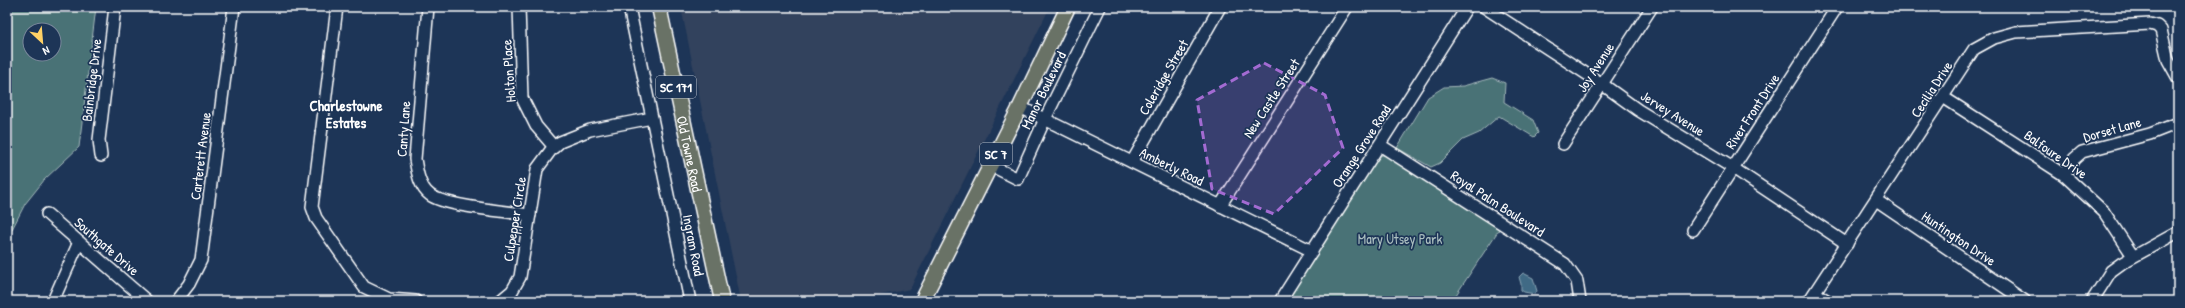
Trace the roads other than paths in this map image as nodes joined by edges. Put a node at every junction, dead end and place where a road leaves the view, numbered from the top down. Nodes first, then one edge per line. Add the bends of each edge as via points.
1 (115, 7) edge
2 (234, 7) edge
3 (337, 7) edge
4 (428, 7) edge
5 (519, 7) edge
6 (629, 7) edge
7 (659, 7) edge
8 (1068, 7) edge
9 (1100, 7) edge
10 (1220, 7) edge
11 (1347, 7) edge
12 (1467, 7) edge
13 (1484, 7) edge
14 (1652, 7) edge
15 (1836, 7) edge
16 (2178, 78) edge
17 (1602, 84) junction
18 (1943, 97) junction
19 (1020, 107) junction
20 (652, 118) junction
21 (1044, 119) junction
22 (2178, 123) edge
23 (1563, 144) dead end
24 (1380, 145) junction
25 (554, 147) junction
26 (101, 156) dead end
27 (1132, 162) junction
28 (990, 166) junction
29 (1733, 168) junction
30 (2064, 175) junction
31 (1876, 200) junction
32 (1220, 206) junction
33 (47, 214) dead end
34 (530, 215) junction
35 (1692, 230) dead end
36 (2178, 232) edge
37 (79, 242) junction
38 (1847, 244) junction
39 (1312, 251) junction
40 (2133, 256) junction
41 (1812, 297) edge
42 (54, 301) edge
43 (147, 301) edge
44 (176, 301) edge
45 (416, 301) edge
46 (500, 301) edge
47 (690, 301) edge
48 (722, 301) edge
49 (922, 301) edge
50 (1280, 301) edge
51 (1580, 301) edge
52 (1828, 301) edge
53 (2025, 301) edge
54 (2092, 301) edge

1 - 26 street, Bainbridge Drive via 99,140
2 - 44 street, Carterett Avenue via 201,260 189,284
3 - 45 street via 312,207 316,218 364,287 389,299
4 - 34 street, Canty Lane via 415,159 422,186 430,196 446,202
5 - 25 street, Holton Place via 522,98 536,126
6 - 20 street, Ingram Road
7 - 48 main road, Old Towne Road / SC 171
8 - 19 main road, SC 7
9 - 21 street, Manor Boulevard
10 - 27 street, Coleridge Street
11 - 32 street, New Castle Street
12 - 24 street, Orange Grove Road
13 - 17 street, Jervey Avenue
14 - 17 street, Joy Avenue
15 - 29 street, River Front Drive
16 - 18 street, Cecilia Drive via 2168,60 2161,30 2150,24 2016,32 1994,38 1974,50
17 - 23 street, Joy Avenue
17 - 29 street, Jervey Avenue via 1638,110
18 - 30 street, Balfoure Drive
18 - 31 street, Cecilia Drive
19 - 21 street, Amberly Road
19 - 28 main road, SC 7
20 - 25 street, Culpepper Circle via 590,130 572,136
20 - 47 street, Ingram Road
21 - 27 street, Amberly Road
21 - 28 street, Manor Boulevard via 1018,179
22 - 30 street, Dorset Lane via 2150,134 2082,152
24 - 39 street, Orange Grove Road
24 - 51 street, Royal Palm Boulevard via 1565,264 1577,281
25 - 34 street, Culpepper Circle via 537,170
27 - 32 street, Amberly Road
28 - 49 main road, SC 7
29 - 35 street, River Front Drive
29 - 38 street, Jervey Avenue
30 - 40 street, Balfoure Drive via 2104,212
31 - 38 street, Cecilia Drive
31 - 53 street, Huntington Drive
32 - 39 street, Amberly Road
33 - 37 street, Southgate Drive
34 - 46 street, Culpepper Circle via 520,277 512,291
36 - 40 street
37 - 42 street
37 - 43 street, Southgate Drive
38 - 41 street, Cecilia Drive
39 - 50 street, Orange Grove Road
40 - 54 street via 2111,272
41 - 52 street

